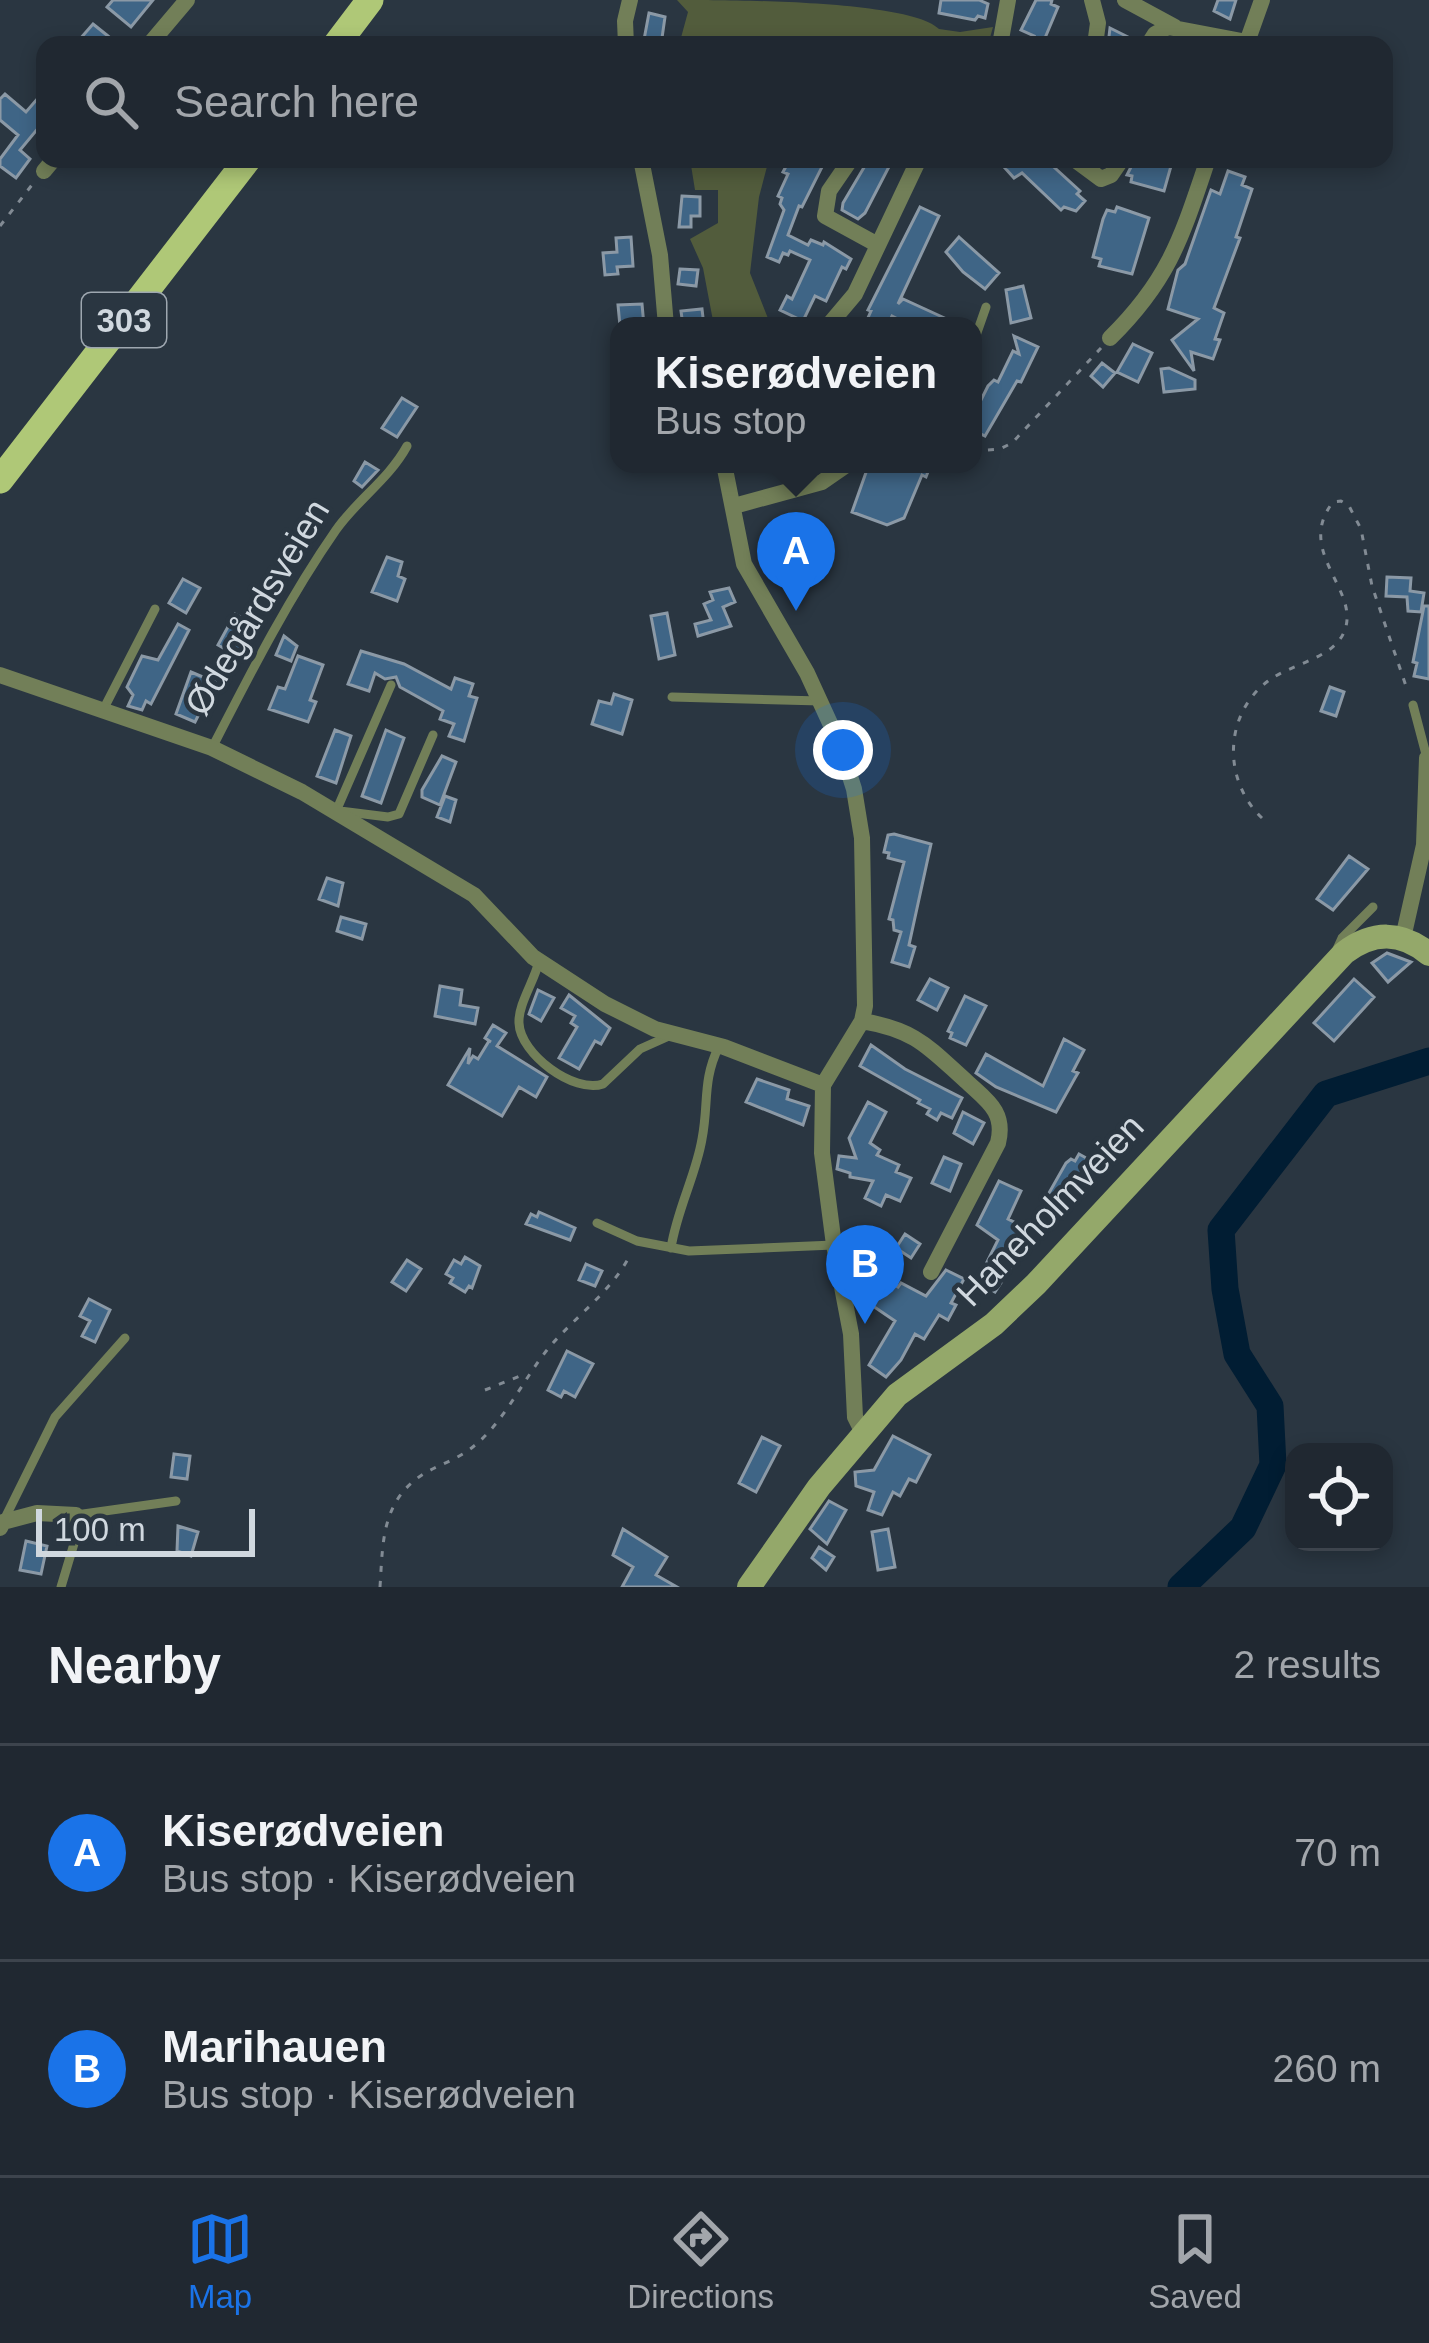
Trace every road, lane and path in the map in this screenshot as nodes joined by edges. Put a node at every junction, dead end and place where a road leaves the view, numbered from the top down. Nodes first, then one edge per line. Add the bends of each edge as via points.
1 (187, 0) edge
2 (370, 0) edge
3 (630, 0) edge
4 (1008, 0) edge
5 (1092, 0) edge
6 (1125, 0) edge
7 (1262, 0) edge
8 (1175, 27) junction
9 (157, 36) edge
10 (343, 36) edge
11 (626, 36) edge
12 (1002, 36) edge
13 (1096, 36) edge
14 (1155, 36) edge
15 (1213, 36) edge
16 (1250, 36) edge
17 (47, 168) edge
18 (241, 168) edge
19 (643, 168) edge
20 (845, 168) edge
21 (915, 168) edge
22 (1086, 168) edge
23 (1116, 168) edge
24 (1205, 168) edge
25 (0, 226) edge
26 (878, 245) junction
27 (986, 308) dead end
28 (665, 317) edge
29 (842, 317) edge
30 (982, 319) edge
31 (1110, 338) joint
32 (407, 446) dead end
33 (982, 451) edge
34 (726, 473) edge
35 (835, 473) edge
36 (0, 480) edge
37 (734, 506) junction
38 (154, 609) dead end
39 (0, 675) edge
40 (391, 686) dead end
41 (672, 697) dead end
42 (820, 701) junction
43 (1413, 705) joint
44 (102, 712) junction
45 (433, 735) dead end
46 (212, 748) junction
47 (1428, 757) edge
48 (339, 810) junction
49 (1262, 818) dead end
50 (1373, 907) dead end
51 (1403, 938) junction
52 (1429, 954) edge
53 (1337, 960) junction
54 (539, 961) junction
55 (862, 1021) junction
56 (674, 1034) junction
57 (718, 1046) junction
58 (823, 1085) junction
59 (597, 1222) dead end
60 (637, 1240) junction
61 (834, 1245) junction
62 (670, 1248) junction
63 (931, 1272) dead end
64 (125, 1338) dead end
65 (527, 1377) junction
66 (484, 1390) dead end
67 (863, 1433) junction
68 (176, 1501) dead end
69 (76, 1515) junction
70 (2, 1525) edge
71 (61, 1587) edge
72 (380, 1587) edge
73 (749, 1587) edge

1 - 9 street
2 - 10 main road
3 - 11 street
4 - 12 street
5 - 13 street
6 - 8 street
7 - 16 street
8 - 14 street
8 - 15 street
17 - 25 path
18 - 36 main road, 303
19 - 28 street
20 - 26 street via 829,191 826,216
21 - 26 street
22 - 23 street via 1101,179
24 - 31 street via 1155,289
26 - 29 street
27 - 30 lane
31 - 33 path via 1020,436
32 - 46 lane, Ødegårdsveien via 316,558
34 - 37 street
35 - 37 street
37 - 42 street via 744,564
38 - 44 lane
39 - 44 street, Ødegårdsveien
40 - 48 lane
41 - 42 lane
42 - 55 street via 854,789 862,838
43 - 47 lane
43 - 49 path via 1361,529 1349,506 1334,502 1321,546 1345,631 1249,700 1232,751 1245,802
44 - 46 street, Ødegårdsveien
45 - 48 lane, Ødegårdsveien via 399,814
46 - 48 street, Ødegårdsveien
47 - 51 street via 1424,845
48 - 54 street, Ødegårdsveien via 474,895
50 - 53 lane via 1337,945
51 - 52 main road
51 - 53 main road, Haneholmveien via 1372,938
53 - 67 main road, Haneholmveien via 1036,1284 912,1381
54 - 56 street, Ødegårdsveien via 634,1020
54 - 56 lane via 519,1015 522,1036 579,1085 603,1084 640,1049
55 - 58 street
55 - 63 street via 904,1031 938,1052 991,1103 1001,1124
56 - 57 street, Ødegårdsveien
57 - 58 street, Ødegårdsveien
57 - 62 lane
58 - 61 street
59 - 60 lane
60 - 62 lane
60 - 65 path via 624,1268
61 - 62 lane
61 - 67 street
64 - 70 lane via 55,1417
65 - 66 path
65 - 72 path via 474,1446 399,1496 384,1525
67 - 73 main road, Haneholmveien
68 - 69 lane
69 - 70 street via 37,1513
69 - 71 lane

